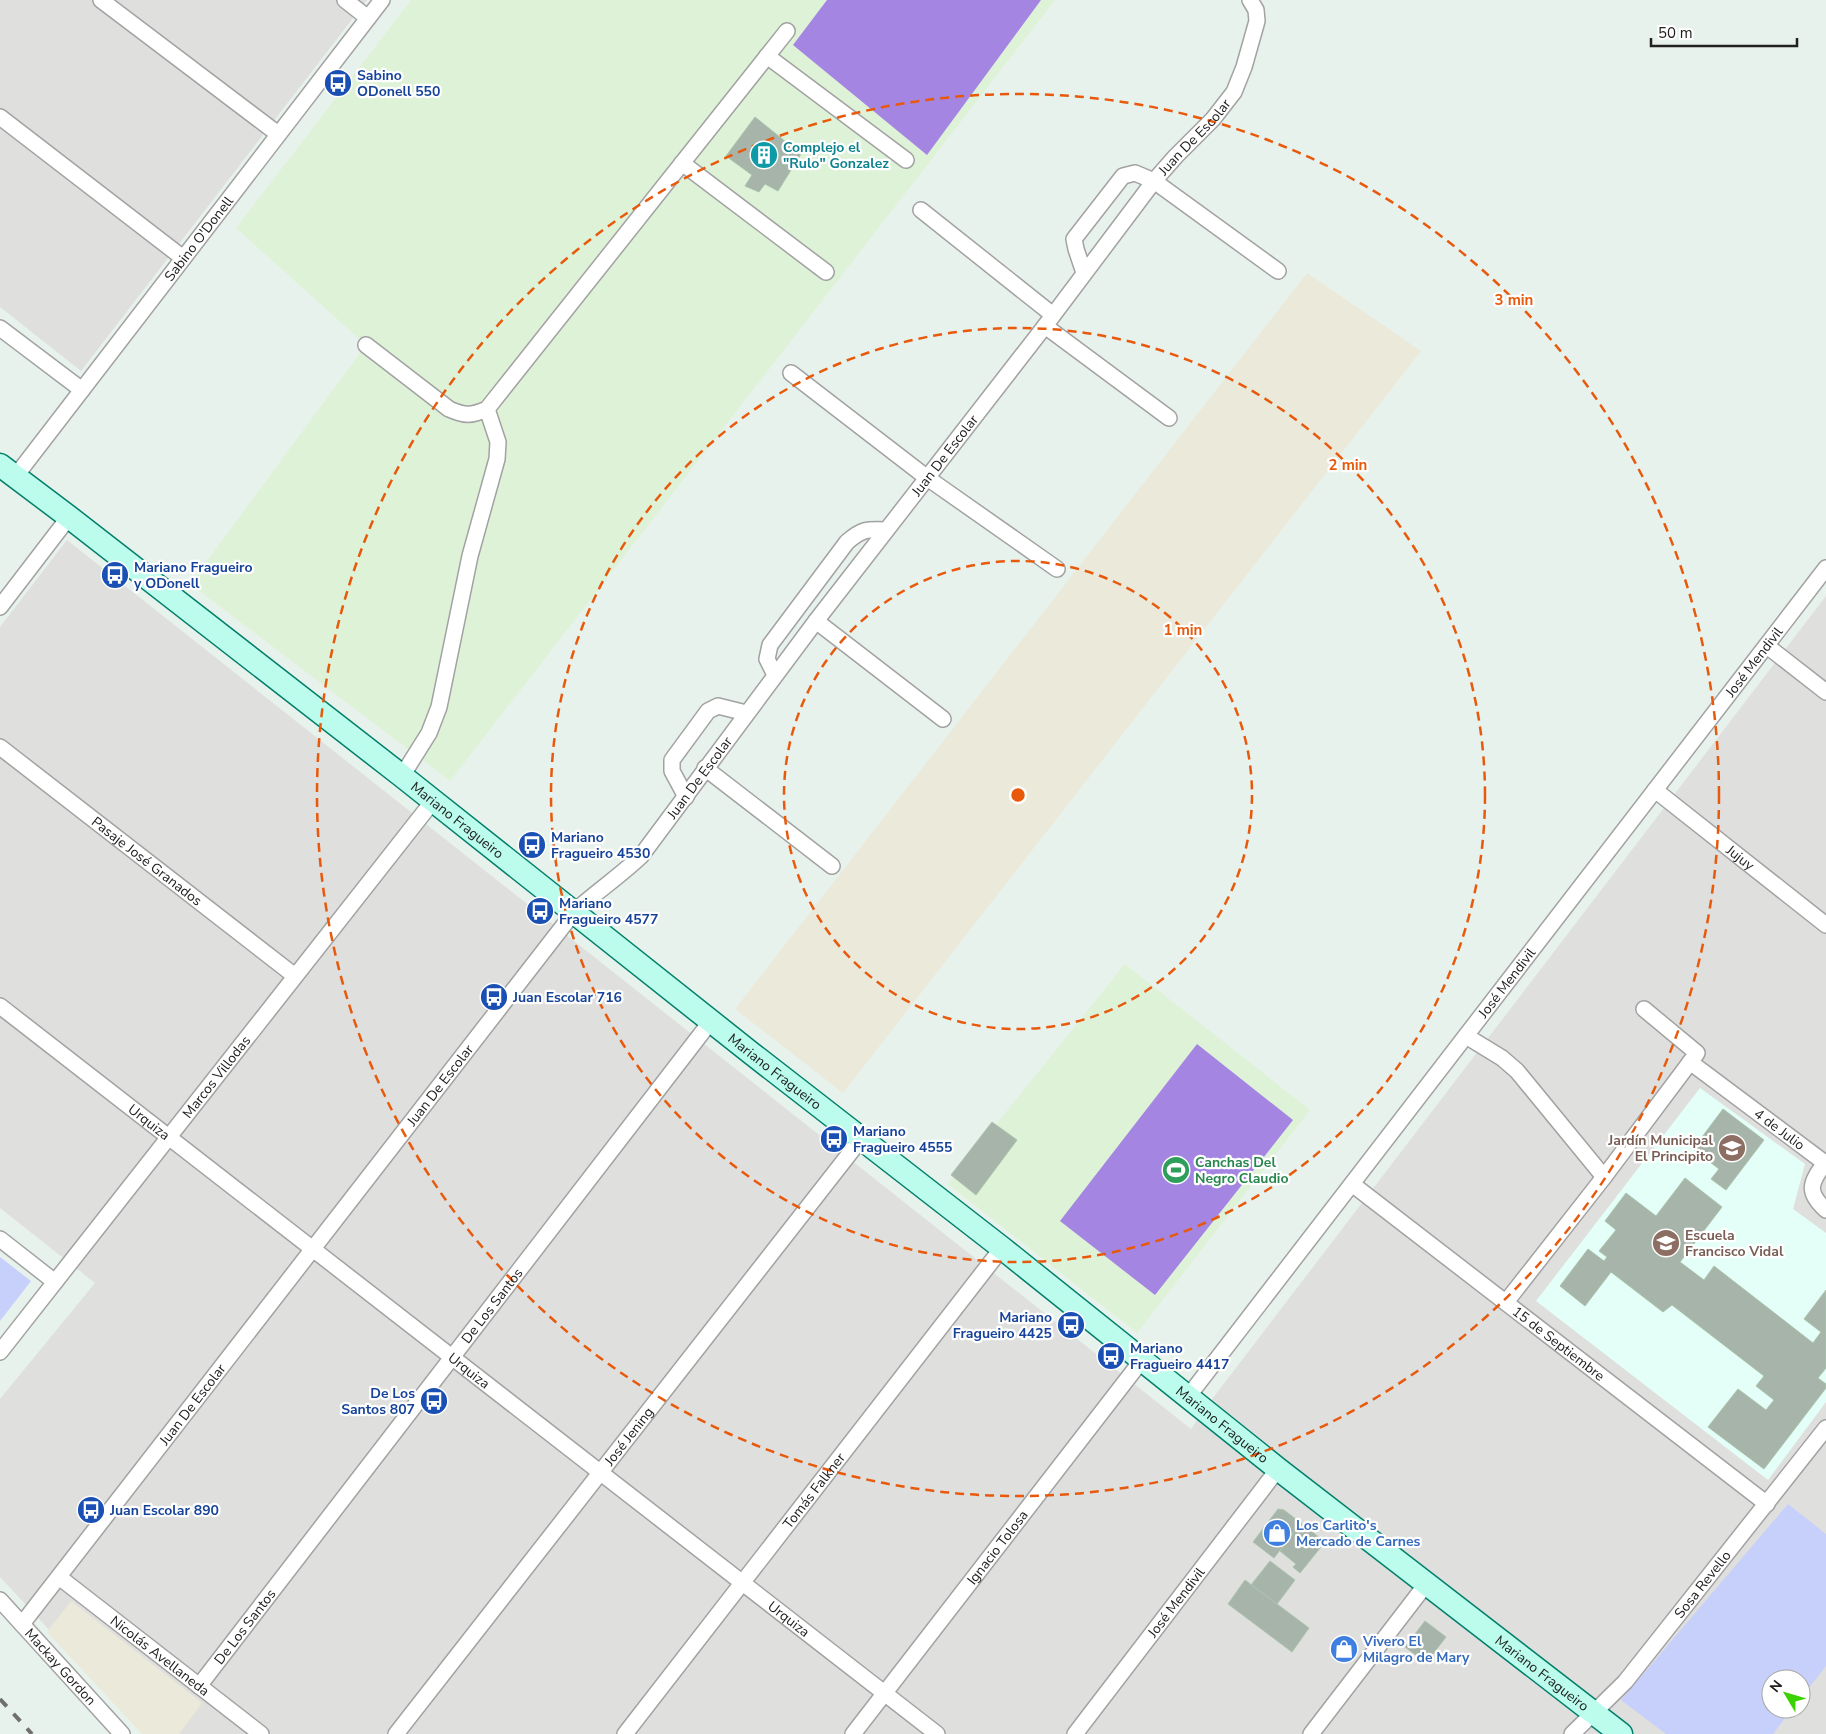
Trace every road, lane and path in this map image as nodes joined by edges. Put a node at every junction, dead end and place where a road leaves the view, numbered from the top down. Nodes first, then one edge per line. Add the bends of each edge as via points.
1 (101, 0) edge
2 (345, 0) edge
3 (382, 0) edge
4 (1250, 0) edge
5 (368, 18) junction
6 (786, 31) dead end
7 (767, 56) junction
8 (0, 117) edge
9 (278, 134) junction
10 (906, 160) dead end
11 (682, 163) junction
12 (1154, 181) junction
13 (921, 210) dead end
14 (184, 258) junction
15 (1278, 271) dead end
16 (826, 272) dead end
17 (1084, 273) junction
18 (1049, 320) junction
19 (0, 328) edge
20 (366, 345) dead end
21 (791, 373) dead end
22 (82, 390) junction
23 (487, 410) junction
24 (1170, 418) dead end
25 (8, 471) edge
26 (926, 477) junction
27 (69, 517) junction
28 (886, 530) junction
29 (1826, 568) edge
30 (1057, 569) dead end
31 (0, 607) edge
32 (816, 621) junction
33 (1767, 646) junction
34 (775, 675) junction
35 (1826, 692) edge
36 (746, 713) junction
37 (943, 719) dead end
38 (0, 746) edge
39 (705, 768) junction
40 (402, 776) junction
41 (1655, 790) junction
42 (686, 797) junction
43 (433, 801) junction
44 (832, 866) dead end
45 (574, 912) junction
46 (1826, 925) edge
47 (295, 976) junction
48 (0, 1006) edge
49 (1644, 1009) dead end
50 (711, 1021) junction
51 (1466, 1036) junction
52 (1690, 1062) junction
53 (169, 1137) junction
54 (861, 1139) junction
55 (1826, 1162) edge
56 (1604, 1177) junction
57 (1352, 1184) junction
58 (1826, 1210) edge
59 (0, 1239) edge
60 (1002, 1248) junction
61 (312, 1249) junction
62 (55, 1282) junction
63 (1506, 1302) junction
64 (0, 1352) edge
65 (452, 1357) junction
66 (1142, 1360) junction
67 (1187, 1398) junction
68 (1826, 1428) edge
69 (1278, 1469) junction
70 (600, 1472) junction
71 (1767, 1504) junction
72 (58, 1576) junction
73 (742, 1583) junction
74 (1427, 1583) junction
75 (0, 1600) edge
76 (22, 1624) junction
77 (199, 1686) junction
78 (884, 1693) junction
79 (1594, 1713) junction
80 (122, 1734) edge
81 (261, 1734) edge
82 (396, 1734) edge
83 (625, 1734) edge
84 (853, 1734) edge
85 (937, 1734) edge
86 (1074, 1734) edge
87 (1311, 1734) edge
88 (1572, 1734) edge
89 (1621, 1734) edge

1 - 9 street
2 - 5 street
3 - 5 street, Sabino O'Donell
4 - 12 street, Juan De Escolar via 1256,10 1257,21 1234,92 1213,120
5 - 9 street, Sabino O'Donell
6 - 7 street
7 - 10 street
7 - 11 street
8 - 14 street
9 - 14 street, Sabino O'Donell
11 - 16 street
11 - 23 street
12 - 15 street
12 - 17 street, Juan De Escolar
12 - 17 street via 1135,173 1123,176 1074,238
13 - 18 street
14 - 22 street, Sabino O'Donell
17 - 18 street, Juan De Escolar
18 - 24 street
18 - 26 street, Juan De Escolar
19 - 22 street
20 - 23 street via 449,409 463,415
21 - 26 street
22 - 25 street, Sabino O'Donell
23 - 40 street via 498,442 497,459 470,556 439,707 429,733
25 - 27 main road, Mariano Fragueiro
26 - 28 street, Juan De Escolar
26 - 30 street
27 - 31 street
27 - 40 main road, Mariano Fragueiro
28 - 32 street, Juan De Escolar
28 - 34 street via 859,532 841,550 770,645 766,659
29 - 33 street, José Mendivil
32 - 34 street, Juan De Escolar
32 - 37 street
33 - 35 street
33 - 41 street, José Mendivil
34 - 36 street, Juan De Escolar
36 - 39 street, Juan De Escolar
36 - 42 street via 718,706 708,711 678,750 672,760 672,771
38 - 47 street, Pasaje José Granados
39 - 42 street, Juan De Escolar
39 - 44 street
40 - 43 main road, Mariano Fragueiro
41 - 46 street, Jujuy
41 - 51 street, José Mendivil
42 - 45 street, Juan De Escolar via 641,856
43 - 45 main road, Mariano Fragueiro
43 - 47 street, Marcos Villodas
45 - 50 main road, Mariano Fragueiro
45 - 61 street, Juan De Escolar
47 - 53 street, Marcos Villodas
48 - 53 street, Urquiza
49 - 52 street via 1697,1053
50 - 54 main road, Mariano Fragueiro
50 - 65 street, De Los Santos
51 - 56 street via 1502,1058 1516,1071
51 - 57 street, José Mendivil
52 - 55 street, 4 de Julio
52 - 56 street
53 - 61 street, Urquiza
53 - 62 street, Marcos Villodas
54 - 60 main road, Mariano Fragueiro
54 - 70 street, José Jening
55 - 58 street, 4 de Julio via 1811,1189 1814,1198
56 - 63 street
57 - 63 street, 15 de Septiembre
57 - 67 street, José Mendivil
59 - 62 street
60 - 66 main road, Mariano Fragueiro
60 - 73 street, Tomás Falkner
61 - 65 street, Urquiza
61 - 72 street, Juan De Escolar
62 - 64 street, Marcos Villodas
63 - 71 street, 15 de Septiembre
65 - 70 street, Urquiza
65 - 77 street, De Los Santos
66 - 67 main road, Mariano Fragueiro
66 - 78 street, Ignacio Tolosa
67 - 69 main road, Mariano Fragueiro
68 - 71 street, Sosa Revello
69 - 74 main road, Mariano Fragueiro
69 - 86 street, José Mendivil
70 - 73 street, Urquiza
70 - 82 street, José Jening
71 - 79 street, Sosa Revello via 1625,1682
72 - 76 street, Juan De Escolar
72 - 77 street, Nicolás Avellaneda
73 - 78 street, Urquiza
73 - 83 street, Tomás Falkner
74 - 79 main road, Mariano Fragueiro
74 - 87 street
75 - 76 street, Mackay Gordon
76 - 80 street, Mackay Gordon
77 - 81 street, Nicolás Avellaneda
78 - 84 street, Ignacio Tolosa
78 - 85 street, Urquiza
79 - 88 street, Sosa Revello
79 - 89 main road, Mariano Fragueiro

